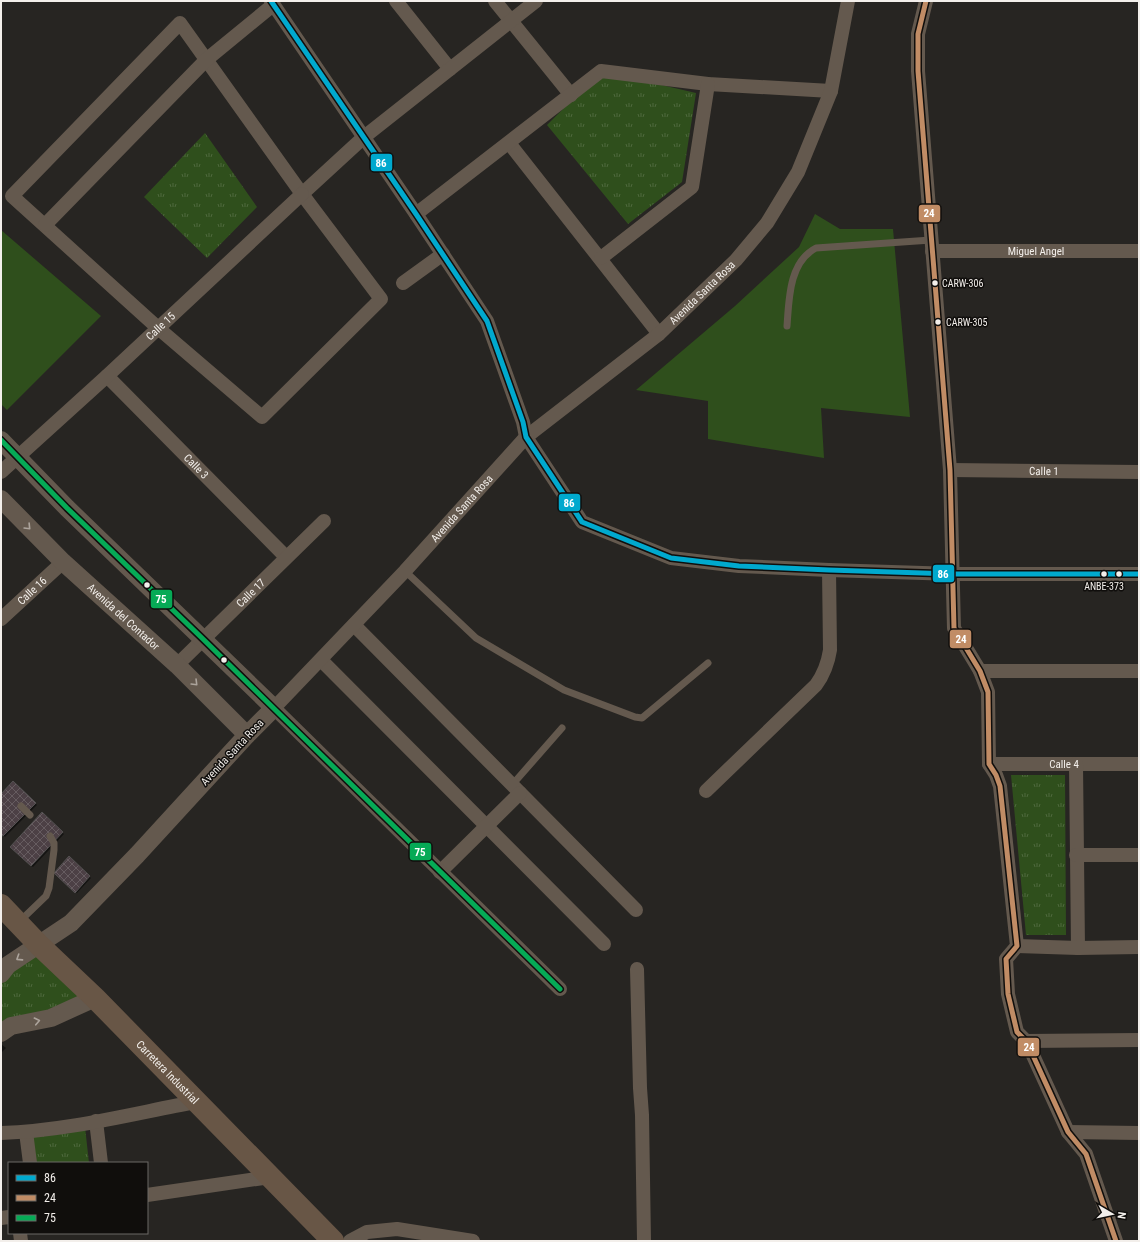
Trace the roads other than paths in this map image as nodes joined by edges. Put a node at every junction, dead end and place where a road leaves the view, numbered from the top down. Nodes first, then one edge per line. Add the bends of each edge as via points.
1 (396, 1) edge
2 (496, 1) edge
3 (536, 1) edge
4 (848, 1) edge
5 (926, 1) edge
6 (272, 3) edge
7 (511, 20) junction
8 (206, 60) junction
9 (450, 69) junction
10 (708, 84) junction
11 (831, 91) junction
12 (571, 95) junction
13 (364, 137) junction
14 (508, 143) junction
15 (302, 194) junction
16 (416, 214) junction
17 (45, 225) junction
18 (932, 246) junction
19 (1139, 252) edge
20 (443, 254) junction
21 (601, 258) junction
22 (403, 283) dead end
23 (787, 326) dead end
24 (158, 328) junction
25 (660, 334) junction
26 (107, 376) junction
27 (526, 437) junction
28 (1, 440) edge
29 (18, 458) junction
30 (950, 470) junction
31 (1, 472) edge
32 (1139, 472) edge
33 (1, 499) edge
34 (324, 521) dead end
35 (286, 557) junction
36 (63, 562) junction
37 (829, 570) junction
38 (405, 571) junction
39 (954, 574) junction
40 (1139, 574) edge
41 (1, 619) edge
42 (354, 625) junction
43 (203, 639) junction
44 (321, 660) junction
45 (708, 663) dead end
46 (177, 665) junction
47 (980, 671) junction
48 (1139, 671) edge
49 (274, 708) junction
50 (562, 728) dead end
51 (247, 735) junction
52 (989, 764) junction
53 (1076, 764) junction
54 (1139, 764) edge
55 (516, 789) junction
56 (706, 791) dead end
57 (20, 806) dead end
58 (30, 815) dead end
59 (486, 826) junction
60 (50, 836) dead end
61 (1076, 855) junction
62 (1139, 855) edge
63 (440, 872) junction
64 (1, 905) edge
65 (636, 910) dead end
66 (18, 923) junction
67 (604, 944) dead end
68 (39, 945) junction
69 (1017, 946) junction
70 (1139, 947) edge
71 (1078, 948) junction
72 (637, 969) dead end
73 (1, 974) edge
74 (560, 989) dead end
75 (94, 998) junction
76 (1, 1033) edge
77 (1139, 1040) edge
78 (1026, 1041) junction
79 (195, 1102) junction
80 (96, 1121) junction
81 (26, 1132) junction
82 (1068, 1132) junction
83 (1, 1133) edge
84 (1139, 1133) edge
85 (30, 1162) edge
86 (101, 1162) edge
87 (270, 1177) junction
88 (148, 1195) edge
89 (333, 1241) edge
90 (350, 1241) edge
91 (473, 1241) edge
92 (644, 1241) edge
93 (1116, 1241) edge

1 - 9 street
2 - 7 street
3 - 7 street, Calle 15
4 - 11 street, Avenida Santa Rosa
5 - 18 street via 918,34 918,71
6 - 8 street
6 - 13 street
7 - 9 street, Calle 15
7 - 12 street
8 - 15 street
8 - 17 street
8 - 17 street via 180,23 12,196
9 - 13 street, Calle 15
10 - 11 street
10 - 12 street via 601,72
10 - 21 street via 692,187
11 - 25 street, Avenida Santa Rosa via 798,172 768,223 736,260
12 - 14 street
13 - 15 street, Calle 15
13 - 16 street
14 - 16 street
14 - 21 street
15 - 24 street, Calle 15
15 - 24 street via 381,299 262,417
16 - 20 street
17 - 24 street
18 - 19 street, Miguel Angel
18 - 23 lane via 816,248 808,252 796,270 789,292
18 - 30 street
20 - 22 street
20 - 27 street via 487,321
21 - 25 street
24 - 26 street, Calle 15
25 - 27 street, Avenida Santa Rosa
26 - 29 street, Calle 15
26 - 35 street, Calle 3
27 - 37 street via 582,522 671,558 739,566
27 - 38 street, Avenida Santa Rosa
28 - 29 street
29 - 31 street, Calle 15
29 - 43 street
30 - 32 street, Calle 1
30 - 39 street
33 -> 36 street, Avenida del Contador
34 - 35 street, Calle 17
35 - 43 street, Calle 17
36 - 41 street, Calle 16
36 - 46 street, Avenida del Contador
37 - 39 street
37 - 56 street via 830,650 820,679
38 - 42 street, Avenida Santa Rosa
38 - 45 lane via 476,638 564,690 635,717 642,718
39 - 40 street
39 - 47 street via 954,628
42 - 44 street, Avenida Santa Rosa
42 - 55 street
43 - 46 street, Calle 17
43 - 49 street
44 - 49 street, Avenida Santa Rosa
44 - 59 street
46 -> 51 street, Avenida del Contador
47 - 48 street
47 - 52 street via 988,692
49 - 51 street, Avenida Santa Rosa
49 - 63 street
50 - 55 lane
51 - 68 street, Avenida Santa Rosa via 71,923
52 - 53 street, Calle 4
52 - 69 street via 1000,786
53 - 54 street, Calle 4
53 - 61 street
55 - 59 street
55 - 65 street
57 - 58 lane
59 - 63 street
59 - 67 street
60 - 66 lane via 54,850 49,888 46,896
61 - 62 street
61 - 71 street
63 - 74 street
64 - 66 highway, Carretera Industrial
66 - 68 highway, Carretera Industrial
68 -> 73 street, Avenida Santa Rosa via 8,965
68 - 75 highway, Carretera Industrial
69 - 71 street
69 - 78 street via 1006,959 1008,994 1017,1032
70 - 71 street
72 - 92 street
76 -> 75 street via 11,1026 51,1018
75 - 79 highway, Carretera Industrial
77 - 78 street
78 - 82 street
79 - 80 street
79 - 87 highway, Carretera Industrial
80 - 81 street
80 - 86 street
81 - 83 street
81 - 85 street
82 - 84 street
82 - 93 street via 1086,1154
87 - 88 street
87 - 89 highway, Carretera Industrial
90 - 91 street via 367,1232 397,1229

